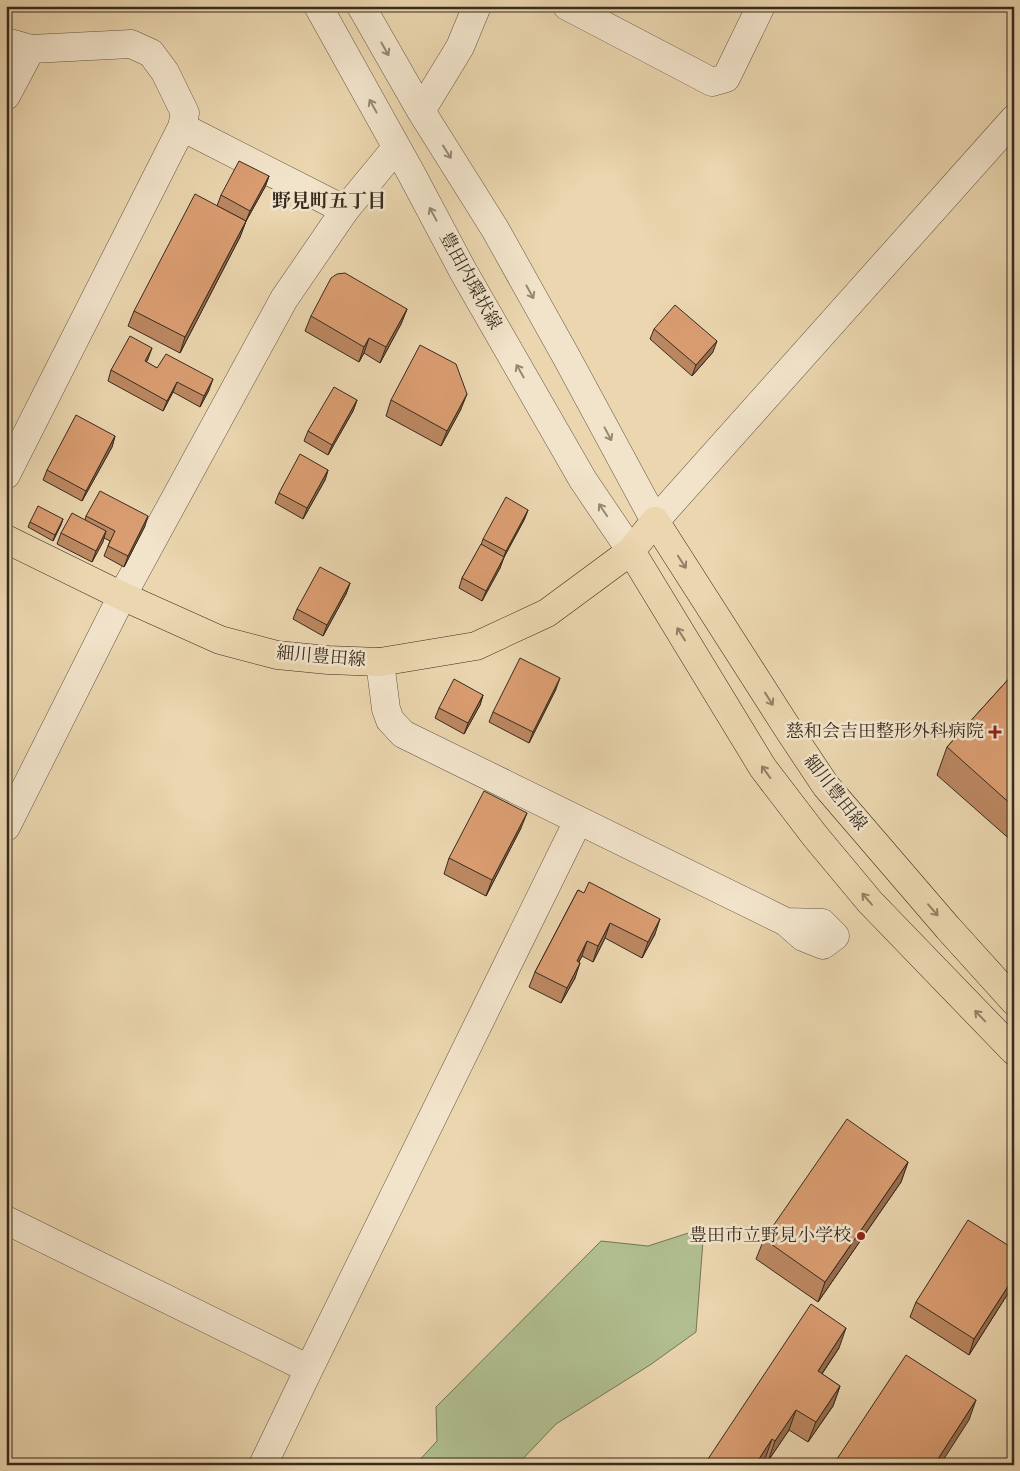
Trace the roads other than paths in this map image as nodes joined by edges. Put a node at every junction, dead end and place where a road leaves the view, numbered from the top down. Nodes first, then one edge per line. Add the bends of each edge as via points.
1 (318, 6) edge
2 (361, 6) edge
3 (477, 6) edge
4 (567, 6) edge
5 (761, 6) edge
6 (18, 46) edge
7 (6, 96) edge
8 (421, 111) junction
9 (1014, 119) edge
10 (182, 127) junction
11 (396, 148) junction
12 (345, 210) junction
13 (6, 475) edge
14 (655, 521) junction
15 (6, 539) edge
16 (631, 551) junction
17 (122, 596) junction
18 (380, 662) junction
19 (578, 821) junction
20 (6, 827) edge
21 (786, 922) dead end
22 (1014, 1002) edge
23 (1014, 1051) edge
24 (6, 1220) edge
25 (309, 1369) junction
26 (263, 1465) edge

11 -> 1 street, 豊田内環状線
2 -> 8 street
3 - 8 street via 460,46
4 - 5 street via 712,82 726,78
6 - 7 street
6 - 10 street via 131,44 151,53 165,72 185,113
8 -> 14 street via 495,229
9 - 14 street
10 - 12 street
10 - 13 street
11 - 12 street
16 -> 11 street, 豊田内環状線 via 583,480
12 - 17 street via 284,300
14 - 16 main road, 細川豊田線
14 -> 22 main road, 細川豊田線 via 826,786
15 - 17 main road, 細川豊田線
16 - 18 main road, 細川豊田線 via 547,613 476,646
23 -> 16 main road via 870,902 803,821 763,768
17 - 18 main road, 細川豊田線 via 220,640 277,655
17 - 20 street
18 - 19 street via 386,709 390,720 403,734
19 - 21 street
19 - 25 street
24 - 25 street
25 - 26 street

